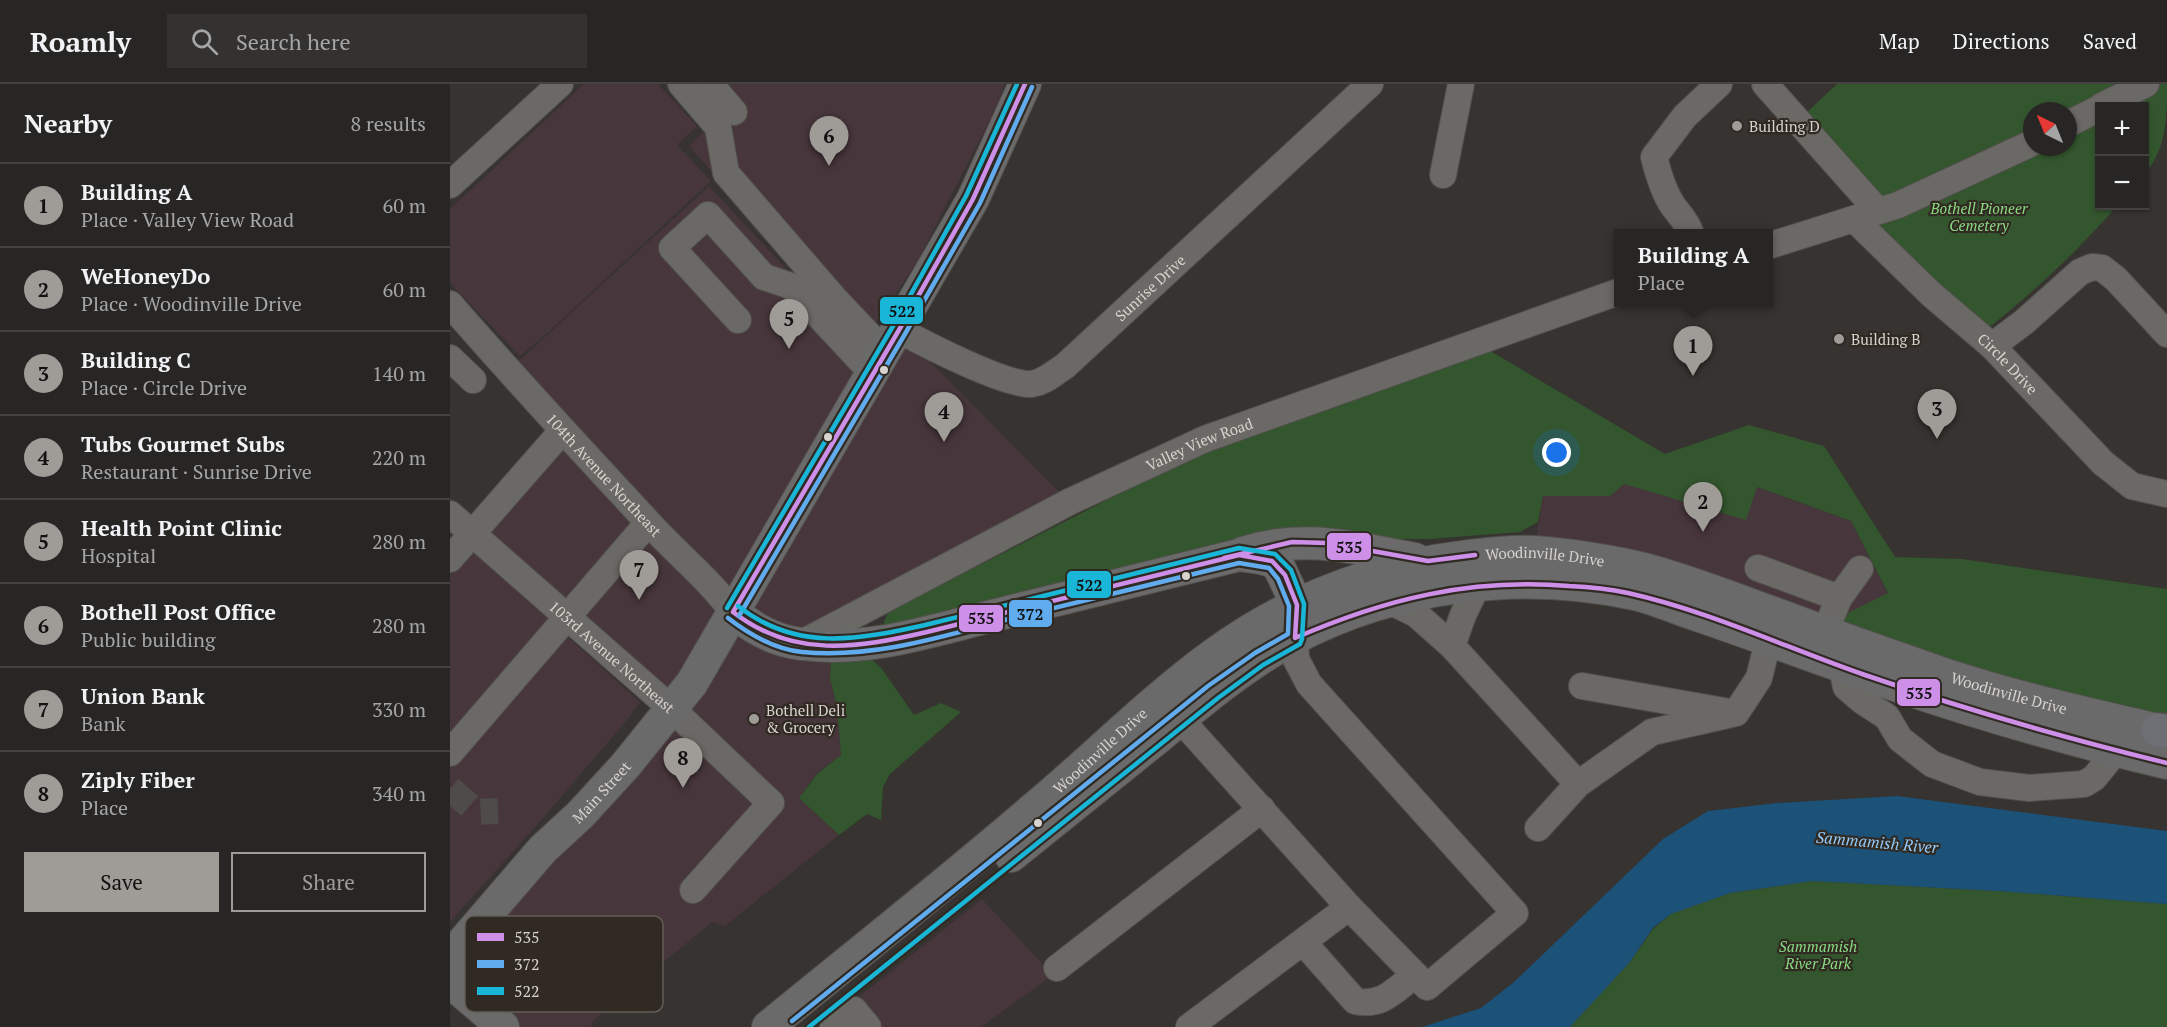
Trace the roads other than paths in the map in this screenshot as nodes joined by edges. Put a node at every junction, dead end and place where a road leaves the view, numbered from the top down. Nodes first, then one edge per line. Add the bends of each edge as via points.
1 (560, 84) edge
2 (681, 84) edge
3 (710, 84) edge
4 (1025, 84) edge
5 (1370, 84) edge
6 (1461, 84) edge
7 (1719, 84) edge
8 (1764, 84) edge
9 (2146, 84) edge
10 (2111, 102) edge
11 (2095, 110) edge
12 (2077, 119) edge
13 (726, 120) junction
14 (2023, 147) edge
15 (1443, 175) dead end
16 (450, 185) edge
17 (1866, 216) junction
18 (1689, 229) edge
19 (1773, 244) edge
20 (1614, 293) edge
21 (450, 304) edge
22 (738, 321) dead end
23 (471, 329) junction
24 (2167, 334) edge
25 (1992, 346) junction
26 (450, 350) edge
27 (886, 352) junction
28 (450, 358) edge
29 (473, 380) dead end
30 (563, 430) junction
31 (2167, 494) edge
32 (450, 514) edge
33 (648, 523) junction
34 (472, 533) junction
35 (1239, 555) junction
36 (450, 559) edge
37 (1428, 561) junction
38 (1758, 568) dead end
39 (1860, 569) dead end
40 (1478, 586) junction
41 (1839, 598) junction
42 (1389, 601) junction
43 (1297, 604) junction
44 (733, 612) junction
45 (567, 617) junction
46 (1825, 632) junction
47 (1295, 638) junction
48 (1768, 641) junction
49 (800, 644) junction
50 (1452, 646) junction
51 (1842, 667) junction
52 (1582, 686) dead end
53 (672, 710) junction
54 (1736, 713) junction
55 (1180, 719) junction
56 (2164, 731) edge
57 (2116, 751) junction
58 (450, 753) edge
59 (2167, 763) edge
60 (1578, 784) junction
61 (1262, 809) junction
62 (1538, 828) dead end
63 (693, 890) dead end
64 (1349, 907) junction
65 (485, 916) edge
66 (465, 940) edge
67 (1303, 942) junction
68 (450, 957) edge
69 (1057, 969) dead end
70 (450, 971) edge
71 (1415, 975) junction
72 (465, 994) edge
73 (486, 1012) edge
74 (503, 1027) edge
75 (768, 1027) edge
76 (797, 1027) edge
77 (833, 1027) edge
78 (868, 1027) edge
79 (1189, 1027) edge

1 - 16 street
2 - 13 street
3 - 13 street
4 - 27 main road, Main Street via 973,199
5 - 27 street, Sunrise Drive via 1065,366 1044,381 1013,382 953,357
6 - 15 street
7 - 18 street via 1685,116 1654,157 1672,205
8 - 17 street, Circle Drive
9 - 10 street
11 - 12 street
13 - 27 street via 726,173
14 - 17 street
17 - 19 street
17 - 25 street, Circle Drive via 1931,294
20 - 49 street, Valley View Road via 1205,439 1069,502
21 - 23 street, 104th Avenue Northeast
22 - 27 street via 672,248 708,215 764,277 791,286
23 - 26 street
23 - 30 street, 104th Avenue Northeast
24 - 25 street via 2116,279 2102,268 2092,267 2080,272
25 - 31 street, Circle Drive via 2103,463 2132,486
27 - 44 main road, Main Street
28 - 29 street
30 - 33 street, 104th Avenue Northeast
30 - 34 street
32 - 34 street, 103rd Avenue Northeast
33 - 44 street, 104th Avenue Northeast
33 - 45 street
34 - 36 street
34 - 45 street, 103rd Avenue Northeast
35 - 37 main road, 104th Avenue Northeast via 1278,544 1317,542
35 - 43 main road via 1272,561 1279,567
35 - 49 main road, 104th Avenue Northeast via 883,641 832,646
37 - 43 main road, Woodinville Drive via 1377,574
37 - 46 main road, Woodinville Drive via 1534,552 1617,563 1710,588
38 - 41 street
39 - 41 street
40 - 42 main road, Woodinville Drive
40 - 48 main road, Woodinville Drive via 1557,584 1635,594
40 - 50 street
41 - 46 street
42 - 47 main road, Woodinville Drive
42 - 50 street via 1416,614
43 - 47 main road
43 - 75 main road, Woodinville Drive via 1255,627 1187,675 992,844
44 - 49 main road, 104th Avenue Northeast via 778,640
44 - 53 main road, Main Street
45 - 53 street, 103rd Avenue Northeast
45 - 58 street
46 - 56 main road, Woodinville Drive via 2036,702
47 - 55 main road, Woodinville Drive via 1241,672
47 - 71 street via 1296,659 1309,684 1515,913 1427,987
48 - 51 main road, Woodinville Drive
48 - 54 street via 1759,678
50 - 60 street
51 - 57 main road, Woodinville Drive
51 - 57 street via 1846,687 1887,717 1900,739 1932,764 1980,782 2029,788 2084,784 2094,778
52 - 54 street
53 - 63 street, 103rd Avenue Northeast via 771,803
53 - 65 main road, Main Street
54 - 60 street via 1652,732
55 - 61 street
55 - 76 main road, Woodinville Drive
57 - 59 main road, Woodinville Drive
60 - 62 street
61 - 64 street
61 - 69 street
64 - 67 street
64 - 71 street
66 - 68 main road, Main Street
67 - 71 street via 1355,1001 1378,1002
67 - 79 street
70 - 72 main road via 459,979
73 - 74 main road
77 - 78 street via 854,1010

